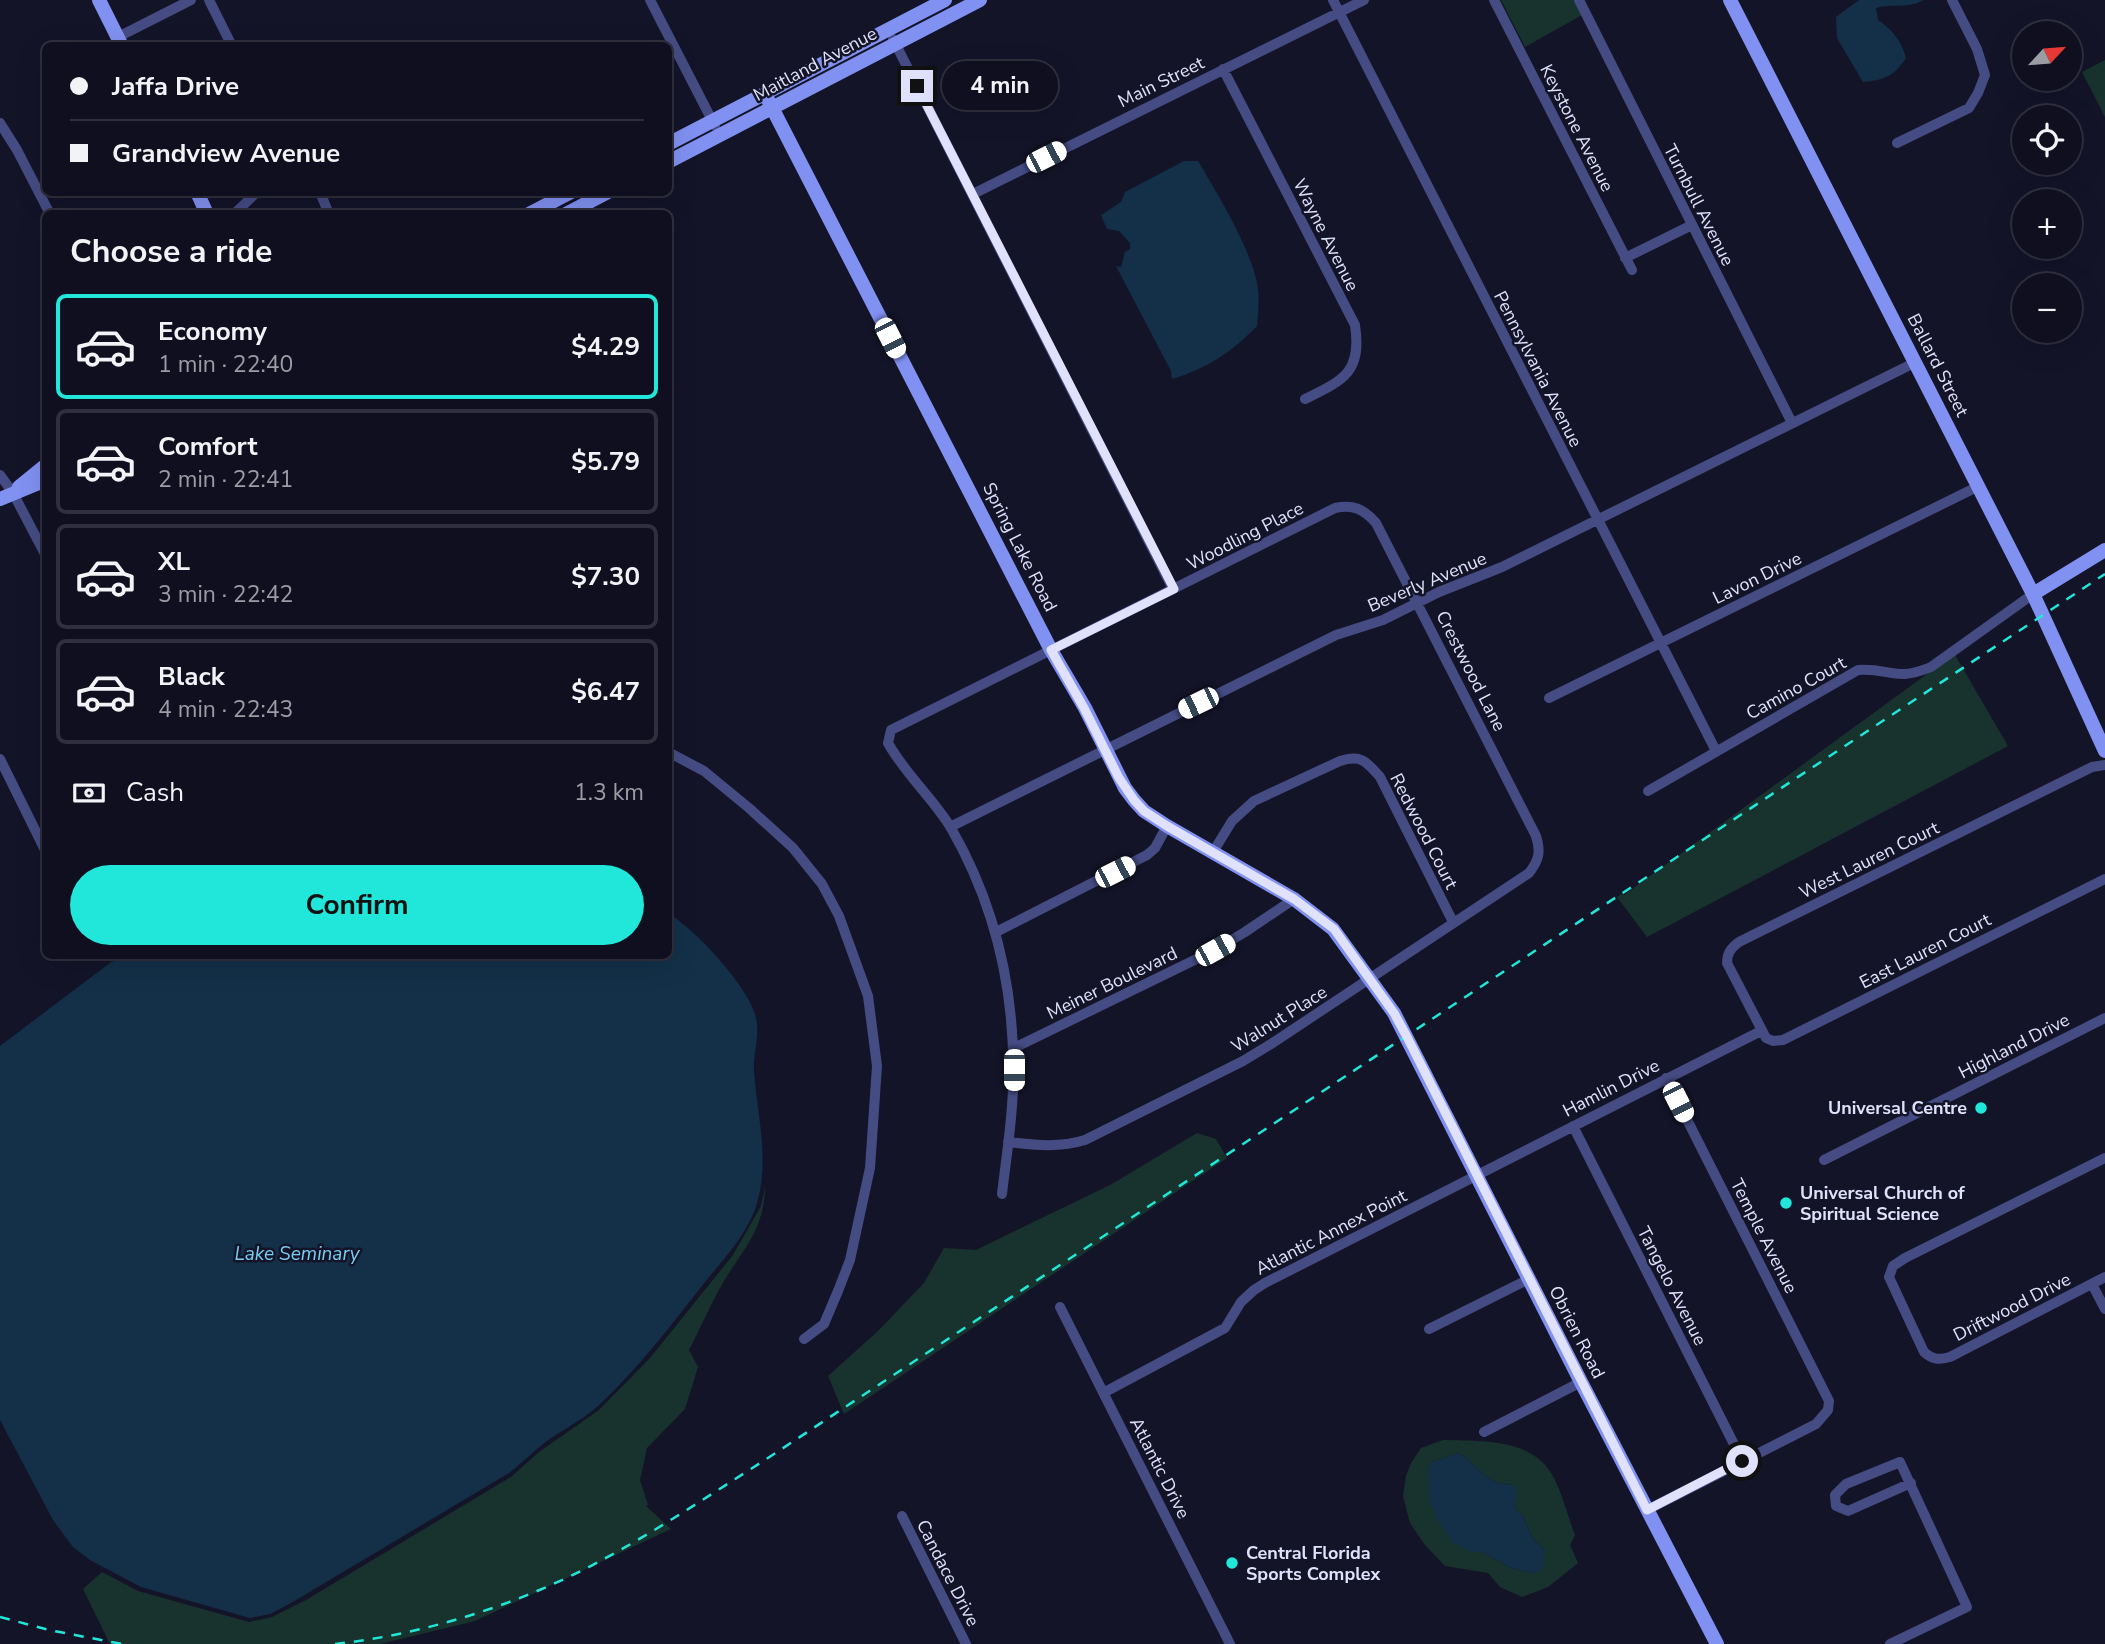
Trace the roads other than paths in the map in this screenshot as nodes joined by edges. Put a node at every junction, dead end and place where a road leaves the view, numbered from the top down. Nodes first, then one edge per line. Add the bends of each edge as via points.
1 (99, 0) edge
2 (191, 0) edge
3 (209, 0) edge
4 (650, 0) edge
5 (945, 0) edge
6 (980, 0) edge
7 (1333, 0) edge
8 (1364, 0) edge
9 (1494, 0) edge
10 (1579, 0) edge
11 (1730, 0) edge
12 (1952, 0) edge
13 (1340, 13) junction
14 (888, 29) junction
15 (120, 41) edge
16 (230, 42) edge
17 (672, 42) edge
18 (672, 43) edge
19 (895, 43) junction
20 (1223, 69) junction
21 (765, 94) junction
22 (773, 109) junction
23 (713, 122) junction
24 (0, 123) edge
25 (719, 136) junction
26 (672, 142) edge
27 (1897, 143) dead end
28 (672, 160) edge
29 (973, 194) junction
30 (253, 196) edge
31 (563, 196) edge
32 (600, 196) edge
33 (48, 210) edge
34 (238, 210) edge
35 (537, 210) edge
36 (574, 210) edge
37 (1692, 225) junction
38 (1625, 258) junction
39 (1632, 270) dead end
40 (1916, 362) junction
41 (1305, 399) dead end
42 (1792, 424) junction
43 (42, 468) edge
44 (0, 474) edge
45 (42, 482) edge
46 (1979, 486) junction
47 (6, 496) edge
48 (1358, 508) joint
49 (1596, 519) junction
50 (42, 550) edge
51 (2105, 550) edge
52 (1174, 589) junction
53 (2033, 594) junction
54 (1418, 602) junction
55 (1661, 643) junction
56 (1051, 650) junction
57 (1549, 698) dead end
58 (1106, 749) junction
59 (1716, 751) junction
60 (2105, 751) edge
61 (672, 754) edge
62 (0, 759) edge
63 (2105, 765) edge
64 (1648, 791) dead end
65 (1167, 826) junction
66 (950, 827) junction
67 (42, 844) edge
68 (1213, 852) junction
69 (1539, 859) joint
70 (2105, 878) edge
71 (1294, 899) junction
72 (1453, 922) junction
73 (996, 932) junction
74 (1370, 979) junction
75 (2105, 1018) edge
76 (1761, 1031) junction
77 (1406, 1035) joint
78 (1014, 1048) junction
79 (1666, 1078) junction
80 (1573, 1126) junction
81 (1008, 1142) junction
82 (2105, 1158) edge
83 (1824, 1160) dead end
84 (1476, 1175) junction
85 (1002, 1194) dead end
86 (2105, 1278) edge
87 (1529, 1279) junction
88 (2092, 1284) junction
89 (1060, 1307) dead end
90 (2105, 1309) edge
91 (1429, 1329) dead end
92 (804, 1339) dead end
93 (1581, 1382) junction
94 (1105, 1392) junction
95 (1484, 1432) dead end
96 (1742, 1461) junction
97 (1911, 1483) junction
98 (1647, 1510) junction
99 (902, 1516) dead end
100 (966, 1644) edge
101 (1230, 1644) edge
102 (1717, 1644) edge
103 (1890, 1644) edge

1 - 15 street
2 - 15 street
3 - 16 street
4 - 17 street
5 - 14 street, Maitland Avenue
6 - 19 street, Maitland Avenue
7 - 13 street, Pennsylvania Avenue
8 - 13 street, Main Street
9 - 38 street, Keystone Avenue
10 - 37 street, Turnbull Avenue
11 - 40 street, Ballard Street
12 - 27 street via 1985,75 1969,108
13 - 20 street, Main Street
13 - 49 street, Pennsylvania Avenue
14 - 19 street
14 - 21 street, Maitland Avenue
18 - 23 street
19 - 22 street, Maitland Avenue
19 - 29 street
20 - 29 street, Main Street
20 - 41 street, Wayne Avenue via 1355,325 1356,358 1351,371
21 - 22 street, Spring Lake Road
21 - 23 street, Maitland Avenue
22 - 25 street, Maitland Avenue
22 - 56 street, Spring Lake Road
23 - 25 street
23 - 26 street, Maitland Avenue
24 - 33 street
25 - 28 street, Maitland Avenue
29 - 52 street
30 - 34 street
31 - 35 street
32 - 36 street
37 - 38 street
37 - 42 street, Turnbull Avenue
38 - 39 street, Keystone Avenue
40 - 42 street, Beverly Avenue
40 - 46 street, Ballard Street
42 - 49 street, Beverly Avenue
43 - 47 street
44 - 47 street
45 - 47 street
46 - 53 street, Ballard Street
46 - 55 street, Lavon Drive
47 - 50 street
48 - 52 street, Woodling Place via 1335,508
48 - 54 street, Crestwood Lane via 1376,523
49 - 54 street, Beverly Avenue via 1502,567
49 - 55 street, Pennsylvania Avenue
51 - 53 street
52 - 56 street, Woodling Place
53 - 59 street, Camino Court via 1931,667 1899,676 1858,670
53 - 60 street, Ballard Street
54 - 58 street, Beverly Avenue via 1383,620 1336,635
54 - 69 street, Crestwood Lane via 1536,836
55 - 57 street, Lavon Drive
55 - 59 street, Pennsylvania Avenue
56 - 58 street, Spring Lake Road
56 - 66 street, Woodling Place via 891,730 892,750
58 - 65 street, Spring Lake Road via 1134,800
58 - 66 street, Beverly Avenue
59 - 64 street, Camino Court
61 - 92 street via 704,771 793,848 822,884 839,916 868,996 877,1066 870,1168 850,1260 824,1324
62 - 67 street
63 - 76 street, West Lauren Court via 2079,773 1731,948 1727,955 1730,972
65 - 68 street, Spring Lake Road
65 - 73 street via 1154,848 1139,860
66 - 73 street via 971,865
68 - 71 street, Spring Lake Road
68 - 72 street, Redwood Court via 1232,821 1254,801 1340,761 1361,759 1380,778
69 - 72 street, Walnut Place via 1529,873
70 - 76 street, East Lauren Court via 1783,1040 1773,1041
71 - 74 street, Spring Lake Road via 1334,929
71 - 78 street, Meiner Boulevard via 1215,950
72 - 74 street, Walnut Place
73 - 78 street
74 - 77 street, Spring Lake Road
74 - 81 street, Walnut Place via 1243,1061 1086,1140 1051,1146
75 - 83 street, Highland Drive
76 - 79 street, Hamlin Drive
77 - 84 street, Obrien Road
78 - 81 street
79 - 80 street, Hamlin Drive
79 - 96 street, Temple Avenue via 1829,1401 1828,1410 1816,1424
80 - 84 street, Hamlin Drive
80 - 96 street, Tangelo Avenue
81 - 85 street
82 - 88 street, Driftwood Drive via 1905,1258 1890,1271 1889,1278 1919,1345 1931,1358 1950,1357
84 - 87 street, Obrien Road
84 - 94 street, Atlantic Annex Point via 1265,1283 1241,1302 1226,1328
86 - 88 street, Driftwood Drive
87 - 91 street
87 - 93 street, Obrien Road
88 - 90 street
89 - 94 street, Atlantic Drive
93 - 95 street
93 - 98 street, Obrien Road
94 - 101 street, Atlantic Drive
96 - 98 street
97 - 97 street via 1900,1462 1846,1484 1835,1495 1836,1506 1848,1511
97 - 103 street via 1967,1607
98 - 102 street, Obrien Road
99 - 100 street, Candace Drive

